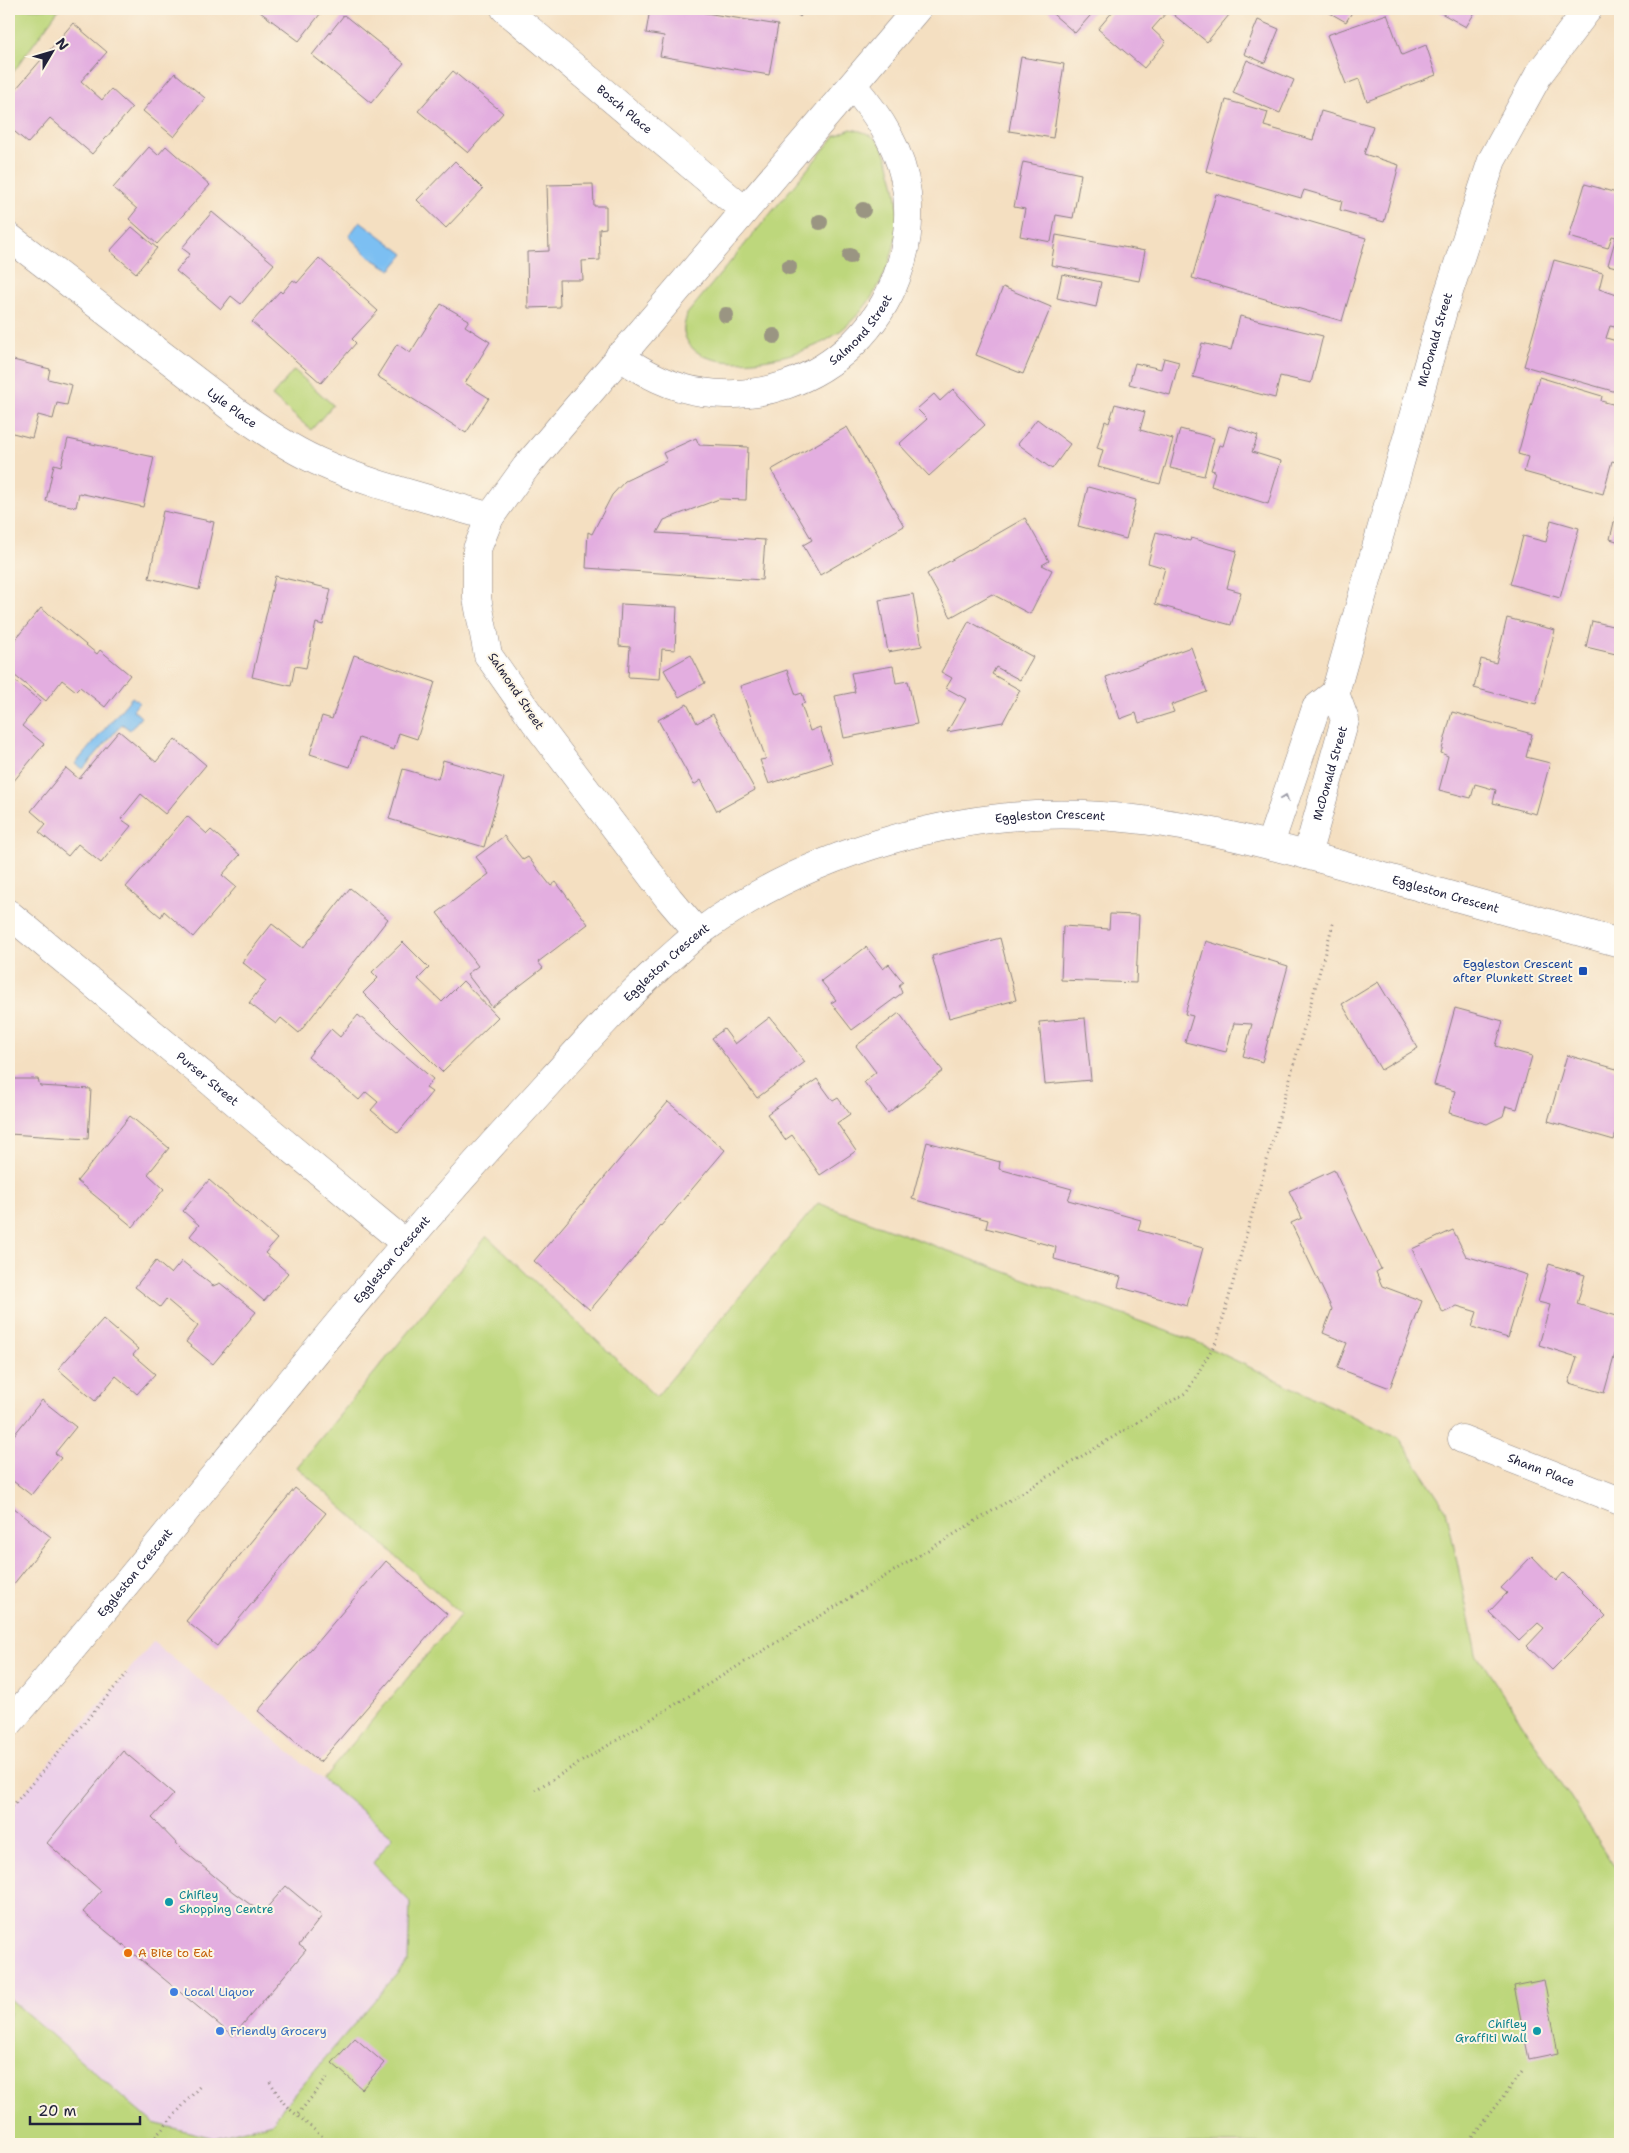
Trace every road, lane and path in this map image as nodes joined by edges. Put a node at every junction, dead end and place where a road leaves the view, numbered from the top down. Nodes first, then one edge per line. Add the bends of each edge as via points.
1 (505, 9) edge
2 (917, 9) edge
3 (1588, 9) edge
4 (853, 86) junction
5 (744, 210) junction
6 (9, 237) edge
7 (619, 356) junction
8 (490, 517) junction
9 (1335, 693) junction
10 (1270, 844) junction
11 (1307, 855) junction
12 (1334, 920) dead end
13 (12, 923) edge
14 (698, 933) junction
15 (1620, 944) edge
16 (405, 1243) junction
17 (1462, 1439) dead end
18 (1620, 1501) edge
19 (128, 1672) dead end
20 (9, 1723) edge
21 (535, 1790) dead end
22 (9, 1810) edge
23 (1522, 2072) dead end
24 (328, 2077) dead end
25 (270, 2082) dead end
26 (200, 2086) dead end
27 (298, 2114) junction
28 (9, 2115) edge
29 (324, 2137) junction
30 (16, 2144) edge
31 (149, 2144) edge
32 (319, 2144) edge
33 (331, 2144) edge
34 (1466, 2144) edge

1 - 5 street, Bosch Place
2 - 4 street, Salmond Street
3 - 9 street, McDonald Street via 1539,74 1492,160 1444,307
4 - 5 street, Salmond Street
4 - 7 street, Salmond Street via 889,134 900,163 908,222 896,281 864,333 843,354 791,383 762,391 732,394 702,392 672,384 644,373
5 - 7 street, Salmond Street
6 - 8 street, Lyle Place via 238,413 277,439 344,471
7 - 8 street, Salmond Street via 526,467
8 - 14 street, Salmond Street via 477,549 477,598 488,655 669,899
10 -> 9 street via 1316,708
9 - 11 street, McDonald Street via 1345,720
10 - 11 street, Eggleston Crescent
10 - 14 street, Eggleston Crescent via 1191,827 1098,815 1013,817 933,828 846,853 762,893
11 - 15 street, Eggleston Crescent
12 - 21 path via 1217,1340 1187,1392
13 - 16 street, Purser Street
14 - 16 street, Eggleston Crescent via 626,998
16 - 20 street, Eggleston Crescent via 85,1635
17 - 18 street, Shann Place
19 - 22 path
23 - 34 path
24 - 27 path
25 - 27 path via 285,2105
26 - 31 path
27 - 29 path
28 - 30 path
29 - 32 path
29 - 33 path

